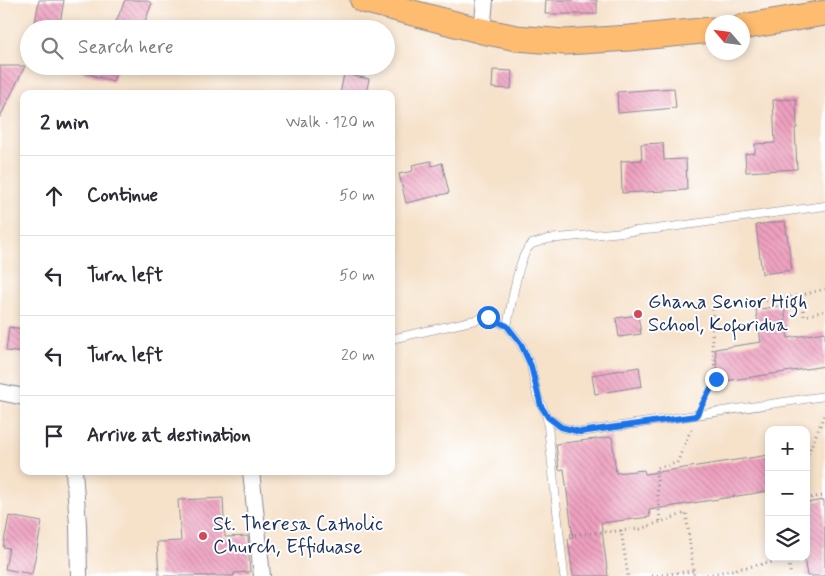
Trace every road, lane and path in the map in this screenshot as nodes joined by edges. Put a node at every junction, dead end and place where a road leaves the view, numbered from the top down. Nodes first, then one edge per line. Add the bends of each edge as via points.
1 (363, 0) edge
2 (485, 0) edge
3 (825, 13) edge
4 (750, 26) edge
5 (482, 31) junction
6 (705, 31) edge
7 (825, 206) edge
8 (825, 289) edge
9 (802, 295) junction
10 (825, 311) edge
11 (507, 326) junction
12 (395, 338) edge
13 (0, 392) edge
14 (20, 396) edge
15 (825, 396) edge
16 (825, 414) edge
17 (696, 416) junction
18 (548, 417) junction
19 (810, 449) edge
20 (74, 475) edge
21 (252, 475) edge
22 (825, 496) edge
23 (810, 498) edge
24 (660, 521) junction
25 (621, 530) junction
26 (559, 536) junction
27 (778, 561) edge
28 (788, 561) edge
29 (694, 571) junction
30 (79, 576) edge
31 (262, 576) edge
32 (564, 576) edge
33 (628, 576) edge
34 (652, 576) edge
35 (694, 576) edge
36 (702, 576) edge
37 (791, 576) edge

1 - 5 main road
2 - 5 street
3 - 4 main road
5 - 6 main road via 565,42
7 - 11 lane via 656,229 547,239 531,245 518,272
8 - 9 path
9 - 10 path via 804,316
9 - 17 path via 752,303 713,302 712,342 716,379
11 - 12 lane via 488,317
11 - 18 lane via 521,344 531,366 537,395
13 - 14 street
15 - 17 lane
16 - 19 path
17 - 18 lane via 580,432 561,427
17 - 24 path via 677,464 656,468
18 - 26 lane
20 - 30 street
21 - 31 street
22 - 23 path
24 - 25 path via 640,529
24 - 29 path via 686,513
25 - 26 path
25 - 33 path
26 - 32 lane
27 - 36 path
28 - 37 path
29 - 34 path
29 - 35 path

